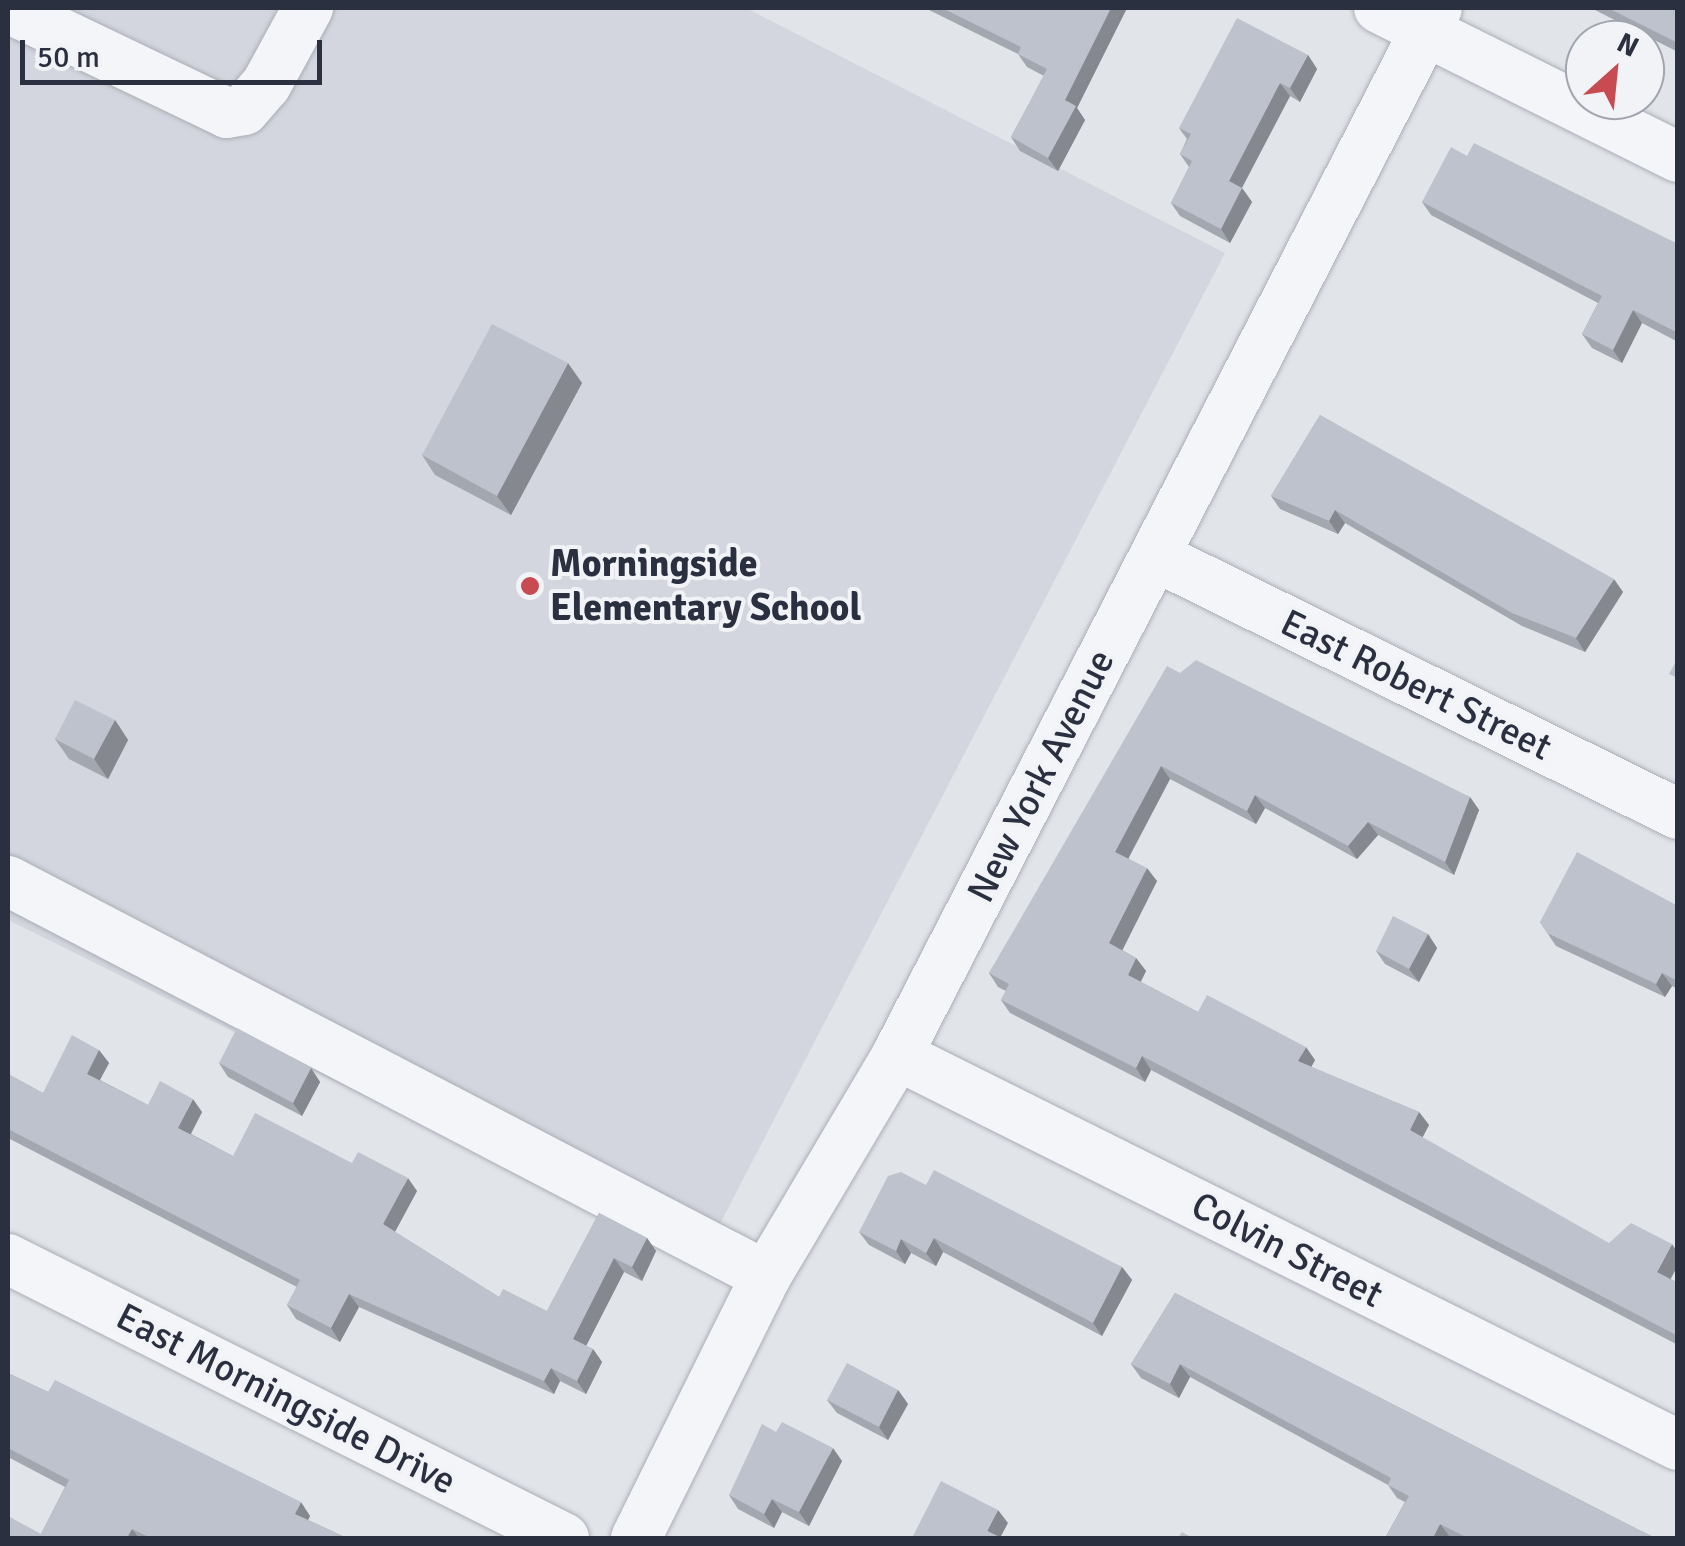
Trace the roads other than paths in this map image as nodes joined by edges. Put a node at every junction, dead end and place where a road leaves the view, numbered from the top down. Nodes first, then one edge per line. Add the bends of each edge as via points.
1 (8, 8) edge
2 (308, 8) edge
3 (1379, 8) edge
4 (1431, 19) edge
5 (1678, 156) edge
6 (1155, 556) junction
7 (1678, 814) edge
8 (8, 881) edge
9 (897, 1055) junction
10 (8, 1259) edge
11 (766, 1276) junction
12 (1678, 1445) edge
13 (564, 1538) edge
14 (636, 1538) edge

1 - 2 street via 227,113 244,110 266,85
3 - 4 street
4 - 5 street
4 - 6 street, New York Avenue
6 - 7 street, East Robert Street
6 - 9 street, New York Avenue
8 - 11 street
9 - 11 street, New York Avenue
9 - 12 street, Colvin Street
10 - 13 street, East Morningside Drive
11 - 14 street, New York Avenue

